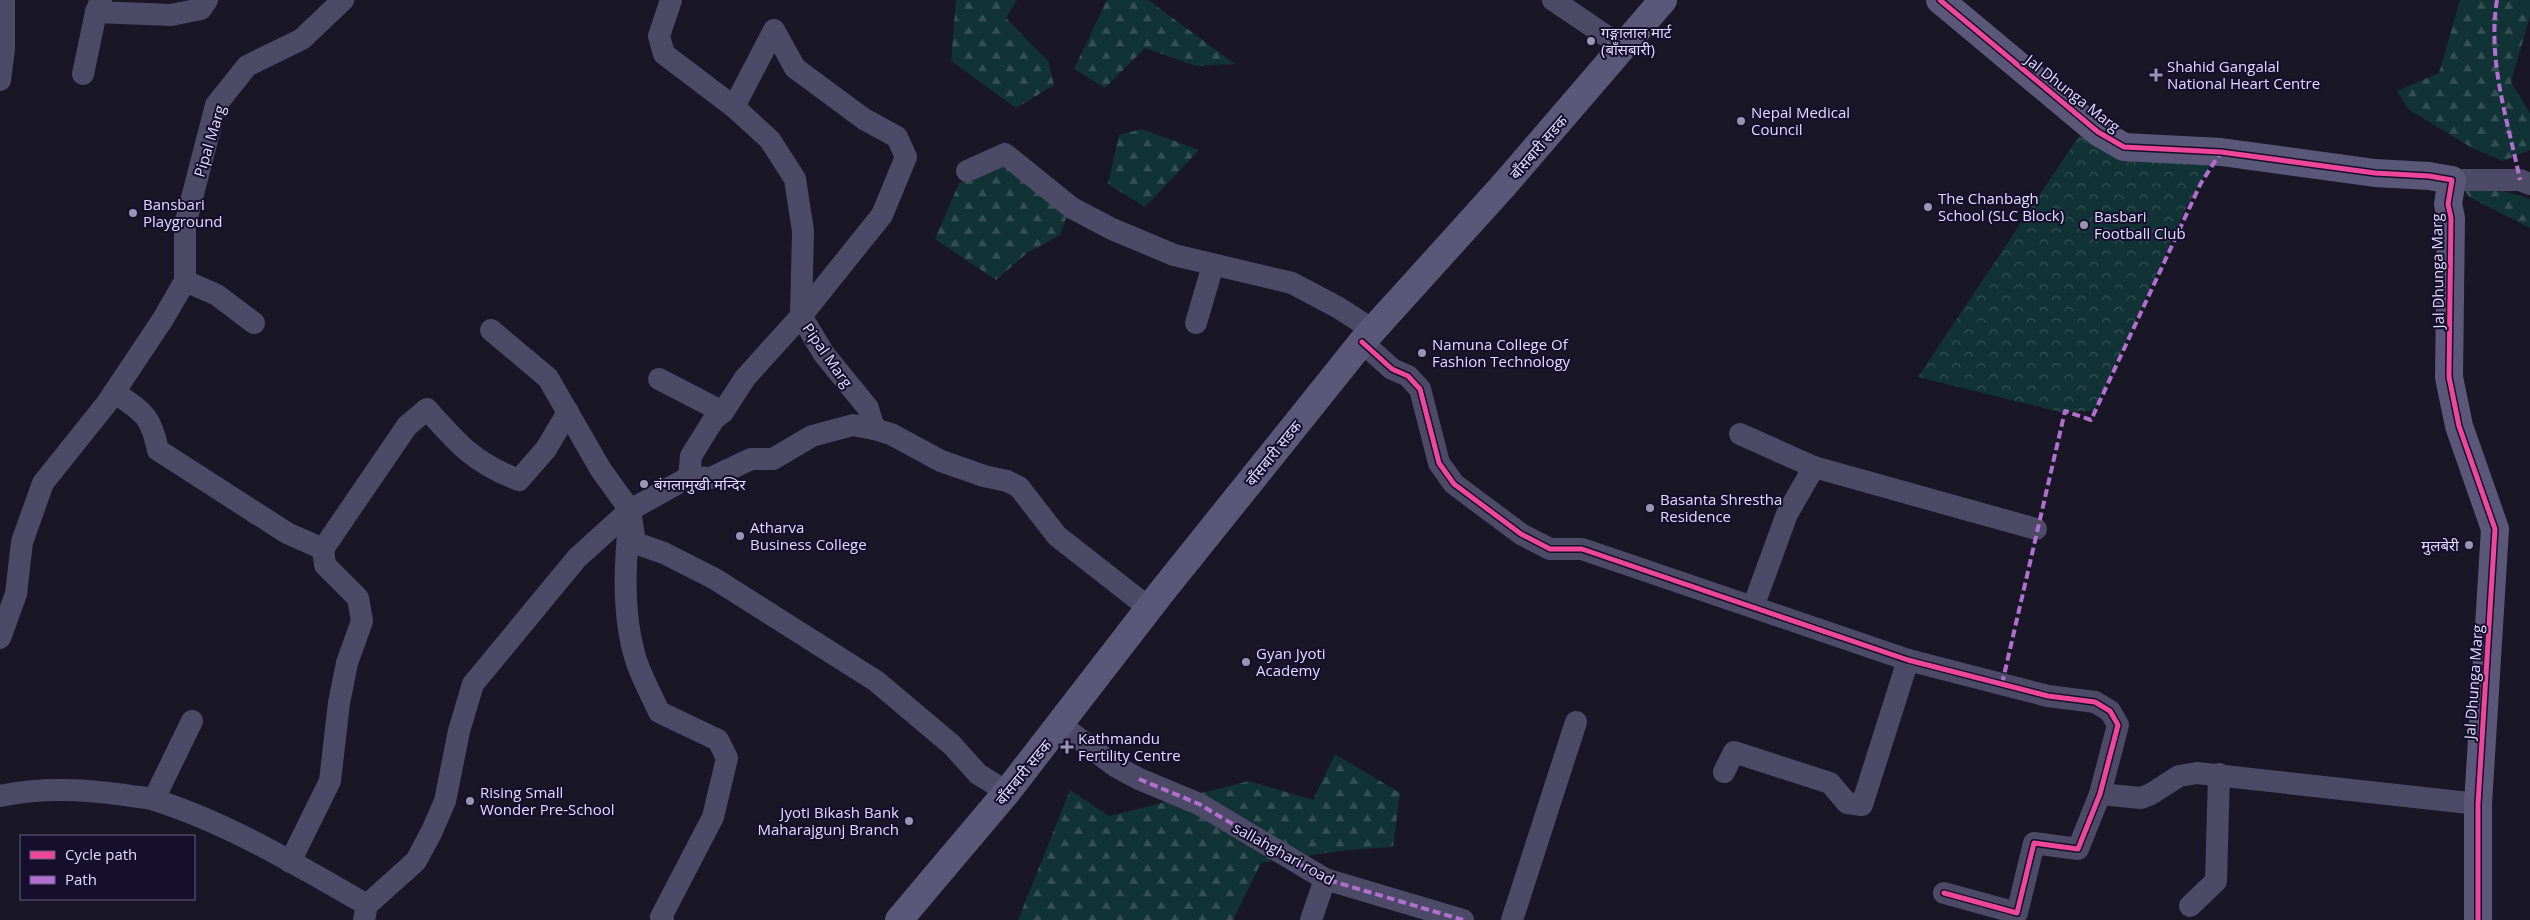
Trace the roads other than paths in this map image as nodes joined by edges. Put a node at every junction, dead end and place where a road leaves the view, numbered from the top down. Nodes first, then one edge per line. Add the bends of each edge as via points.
1 (4, 0) edge
2 (207, 0) edge
3 (343, 0) edge
4 (671, 0) edge
5 (1553, 0) edge
6 (1663, 0) edge
7 (1940, 0) edge
8 (99, 6) edge
9 (1624, 48) junction
10 (83, 74) dead end
11 (0, 80) edge
12 (734, 107) junction
13 (967, 171) dead end
14 (2452, 180) junction
15 (2530, 184) edge
16 (1213, 265) junction
17 (185, 281) junction
18 (801, 316) junction
19 (254, 322) dead end
20 (1196, 323) dead end
21 (491, 330) dead end
22 (1368, 336) junction
23 (658, 380) dead end
24 (111, 398) junction
25 (568, 412) junction
26 (724, 412) junction
27 (874, 429) junction
28 (1740, 434) dead end
29 (1814, 466) junction
30 (689, 477) junction
31 (630, 510) junction
32 (2036, 529) dead end
33 (323, 549) junction
34 (1753, 607) junction
35 (1149, 608) junction
36 (0, 638) edge
37 (1908, 660) junction
38 (192, 721) dead end
39 (1576, 722) dead end
40 (1061, 725) junction
41 (1724, 772) dead end
42 (2219, 774) junction
43 (1007, 792) junction
44 (2100, 794) junction
45 (0, 796) edge
46 (154, 799) junction
47 (2478, 804) junction
48 (290, 862) junction
49 (1325, 879) junction
50 (1944, 893) dead end
51 (2190, 906) dead end
52 (366, 912) edge
53 (663, 920) edge
54 (899, 920) edge
55 (1311, 920) edge
56 (1463, 920) edge
57 (1512, 920) edge
58 (2478, 920) edge

1 - 11 street
2 - 8 street via 201,9 171,15
3 - 17 street, Pipal Marg via 302,39 247,66 216,105 185,225
4 - 12 street, Pipal Marg via 658,36 664,54
5 - 9 street
6 - 9 street, बाँसबारी सडक
7 - 14 street, Jal Dhunga Marg via 2098,132 2124,147 2221,152
8 - 10 street
9 - 22 street, बाँसबारी सडक
12 - 18 street, Pipal Marg via 770,140 795,179 803,231
12 - 18 street via 774,30 794,68 864,119 897,137 906,157 882,215
13 - 16 street via 1005,154 1072,208 1174,255
14 - 15 street via 2520,180
14 - 47 street, Jal Dhunga Marg via 2448,204 2451,218 2449,377 2459,426 2495,528
16 - 20 street
16 - 22 street via 1292,283 1339,308
17 - 19 street via 217,296
17 - 24 street
18 - 26 street via 745,378
18 - 27 street, Pipal Marg via 824,354 868,408
21 - 25 street via 548,378
22 - 34 street via 1392,369 1408,376 1420,389 1438,463 1454,484 1521,534 1550,549 1582,550
22 - 35 street, बाँसबारी सडक
23 - 26 street
24 - 33 street via 145,414 152,426 158,450 287,533
24 - 36 street via 43,483 22,542 16,594
25 - 31 street via 601,470
25 - 33 street via 546,449 519,480 494,471 458,445 427,409 407,426
26 - 30 street via 714,418 692,456
27 - 30 street via 853,425 812,436 773,459 751,459 711,478
27 - 35 street via 891,434 941,461 1019,487 1057,536
28 - 29 street
29 - 32 street
29 - 34 street via 1787,514
30 - 31 street
31 - 43 street via 635,543 664,552 715,579 876,681 952,745 978,774
31 - 52 street via 577,558 473,684 459,731 445,801 432,831 416,861
31 - 53 street via 624,569 628,616 637,662 659,712 718,740 727,758 713,817 661,916
33 - 48 street via 325,565 358,598 362,621 347,663 330,781
34 - 37 street
35 - 40 street, बाँसबारी सडक
37 - 41 street via 1862,806 1848,803 1830,782 1734,752
37 - 44 street via 2048,696 2104,705 2118,725
38 - 46 street
39 - 57 street
40 - 43 street, बाँसबारी सडक
40 - 49 street, sallahghari road via 1115,766 1198,804
42 - 44 street via 2179,776 2141,798
42 - 47 street via 2292,785
42 - 51 street via 2216,880
43 - 54 street, बाँसबारी सडक
44 - 50 street via 2078,849 2034,843 2017,913
45 - 46 street via 50,789
46 - 48 street via 233,831
47 - 58 street, Jal Dhunga Marg
48 - 52 street
49 - 55 street
49 - 56 street, sallahghari road

